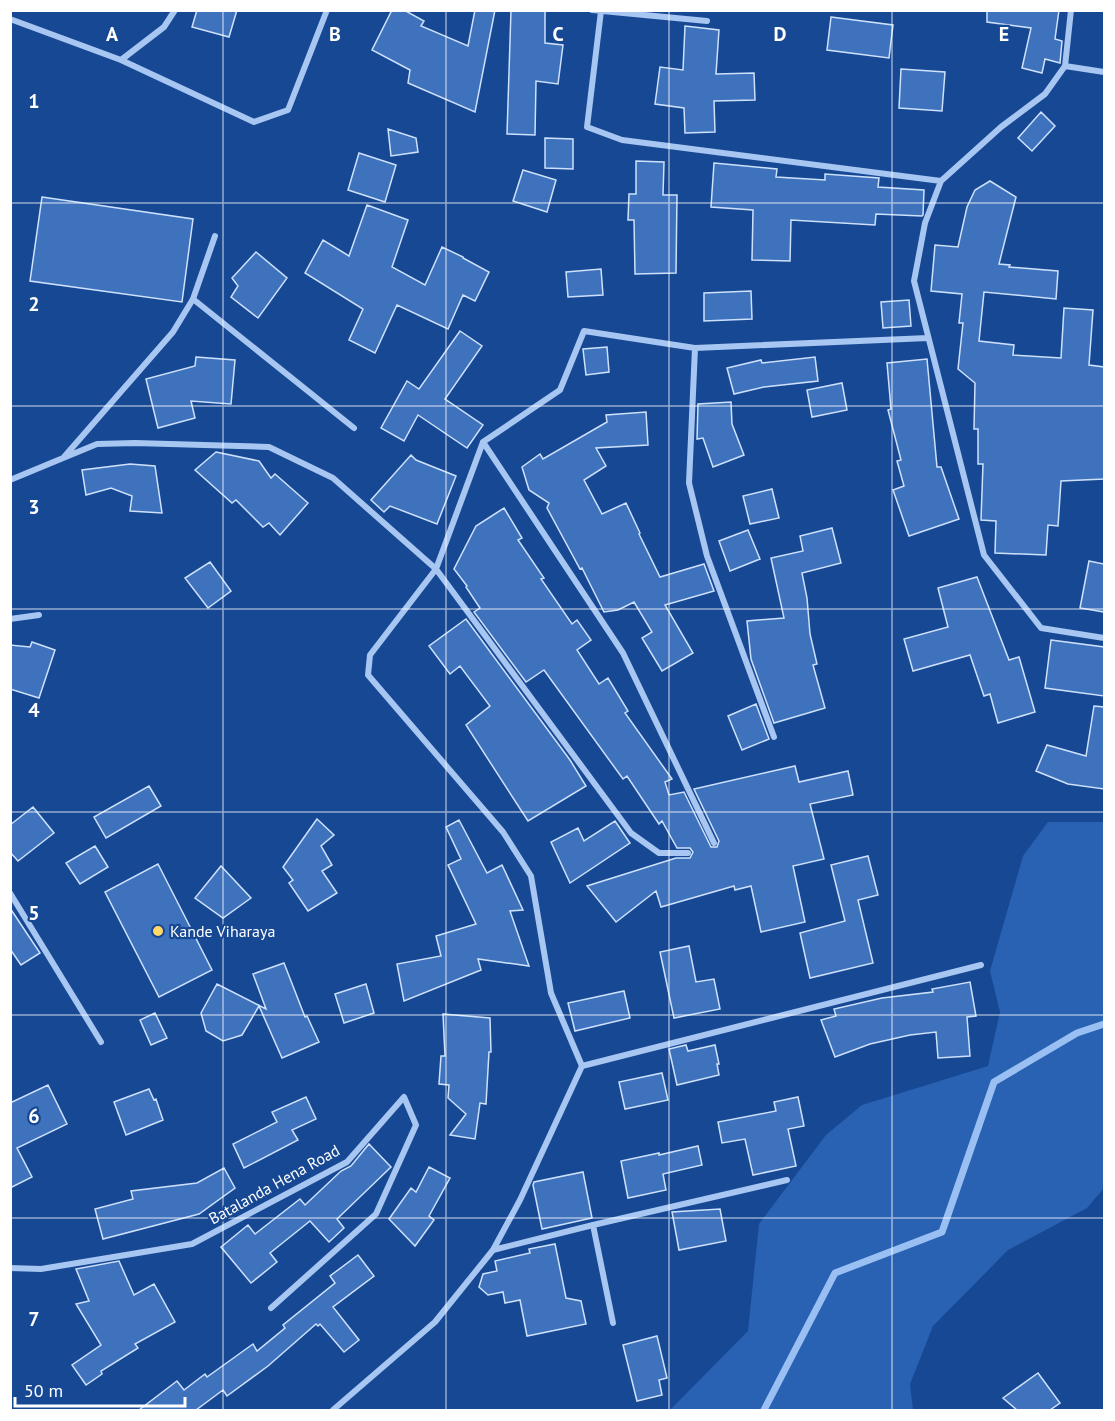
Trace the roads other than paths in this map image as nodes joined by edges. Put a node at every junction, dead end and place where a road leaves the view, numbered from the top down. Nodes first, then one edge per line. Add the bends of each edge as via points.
1 (175, 10) edge
2 (327, 10) edge
3 (592, 10) edge
4 (1071, 10) edge
5 (601, 11) edge
6 (10, 19) edge
7 (706, 21) dead end
8 (121, 60) junction
9 (1065, 66) junction
10 (1104, 72) edge
11 (941, 181) junction
12 (215, 236) dead end
13 (194, 299) junction
14 (928, 338) junction
15 (695, 348) junction
16 (354, 428) dead end
17 (483, 441) junction
18 (61, 459) junction
19 (10, 480) edge
20 (436, 569) junction
21 (39, 615) dead end
22 (10, 619) edge
23 (1104, 638) edge
24 (774, 737) dead end
25 (714, 843) dead end
26 (688, 854) dead end
27 (10, 893) edge
28 (981, 965) dead end
29 (101, 1042) dead end
30 (582, 1066) junction
31 (787, 1180) dead end
32 (593, 1225) junction
33 (493, 1250) junction
34 (10, 1268) edge
35 (272, 1308) dead end
36 (613, 1323) dead end
37 (333, 1410) edge

1 - 8 street via 164,27
2 - 8 street via 288,110 254,122
3 - 5 street
4 - 9 street
5 - 7 street
5 - 11 street via 587,127 622,140
6 - 8 street
9 - 10 street
9 - 11 street via 1045,94
11 - 14 street via 925,223 914,281
12 - 13 street
13 - 16 street
13 - 18 street via 173,332
14 - 15 street
14 - 23 street via 984,555 1041,628
15 - 17 street via 584,331 560,390
15 - 24 street via 689,483 707,556
17 - 20 street
17 - 25 street via 623,653
18 - 19 street
18 - 20 street via 97,444 269,447 333,478
20 - 26 street via 631,833 659,854
20 - 30 street via 370,655 368,675 503,832 531,876 550,993
21 - 22 street
27 - 29 street
28 - 30 street
30 - 33 street
31 - 32 street
32 - 33 street
32 - 36 street
33 - 37 street via 435,1322
34 - 35 street, Batalanda Hena Road via 41,1269 192,1244 347,1162 404,1097 416,1125 376,1214

